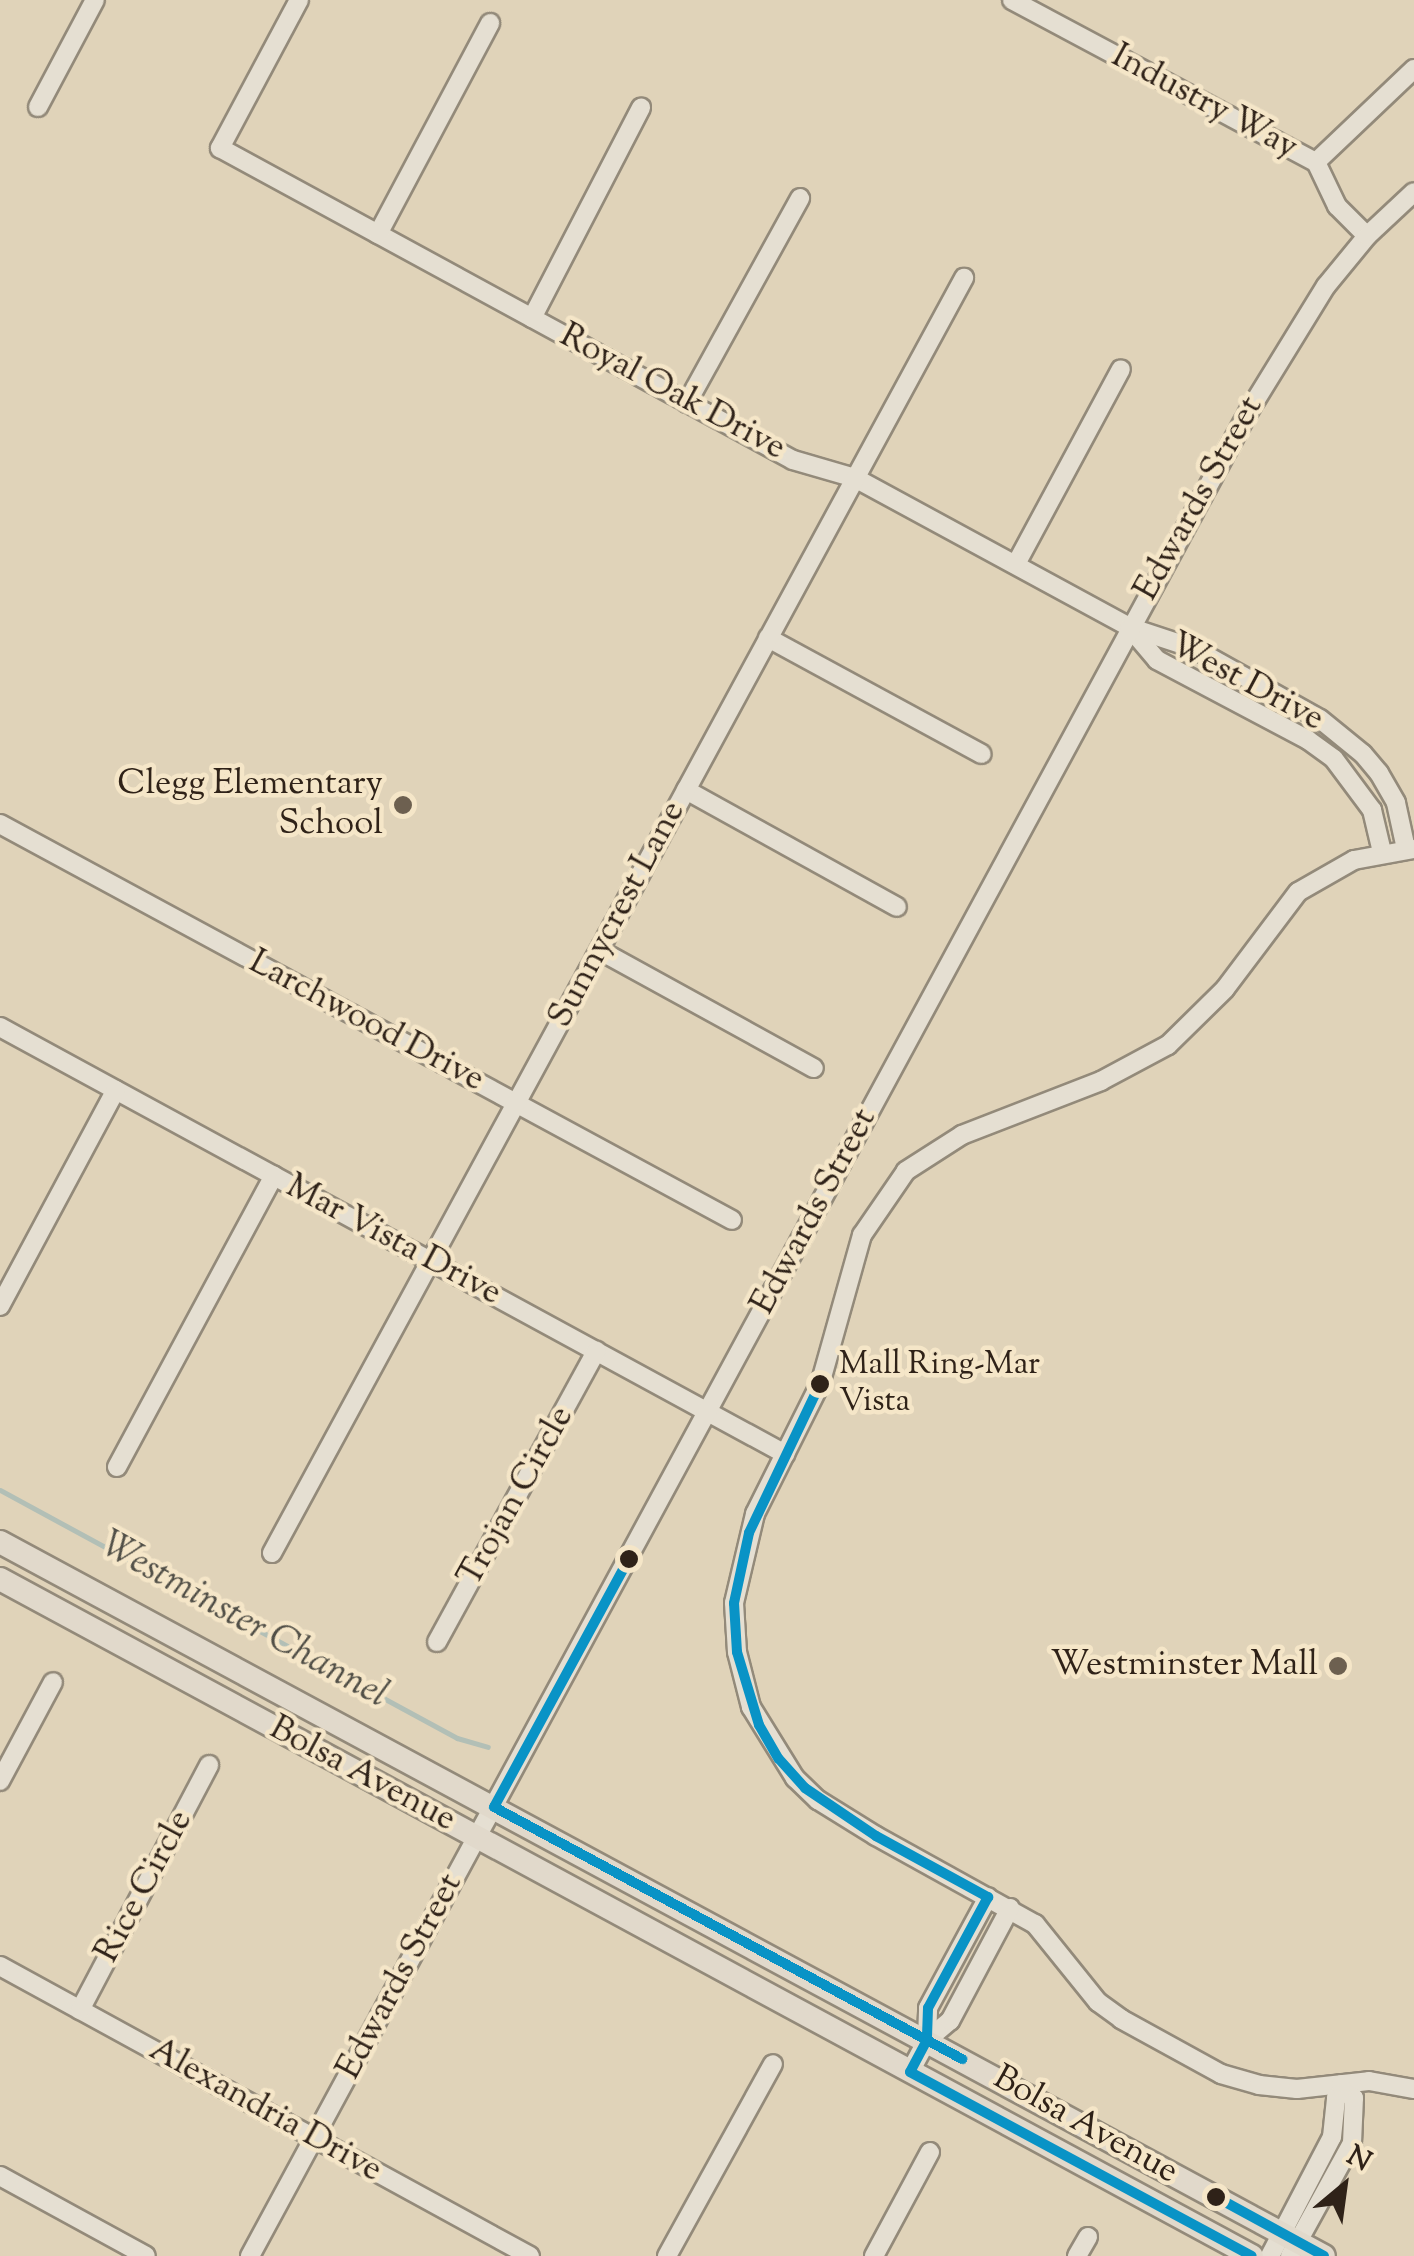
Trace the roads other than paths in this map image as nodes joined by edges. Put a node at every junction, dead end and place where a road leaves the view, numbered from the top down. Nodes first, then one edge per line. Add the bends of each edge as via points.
1 (95, 0) edge
2 (299, 0) edge
3 (1012, 0) edge
4 (490, 23) dead end
5 (1414, 68) edge
6 (38, 107) dead end
7 (641, 108) dead end
8 (1316, 162) junction
9 (1414, 192) edge
10 (800, 198) dead end
11 (378, 234) junction
12 (1367, 236) junction
13 (964, 278) dead end
14 (532, 318) junction
15 (1121, 369) dead end
16 (687, 403) junction
17 (855, 478) junction
18 (1016, 564) junction
19 (1129, 626) junction
20 (768, 638) junction
21 (982, 754) dead end
22 (686, 790) junction
23 (0, 824) edge
24 (1410, 849) edge
25 (1382, 852) junction
26 (897, 907) dead end
27 (599, 950) junction
28 (0, 1028) edge
29 (814, 1068) dead end
30 (116, 1090) junction
31 (516, 1104) junction
32 (274, 1176) junction
33 (732, 1220) dead end
34 (430, 1261) junction
35 (0, 1306) edge
36 (596, 1351) junction
37 (708, 1412) junction
38 (786, 1454) junction
39 (117, 1467) dead end
40 (0, 1542) edge
41 (272, 1553) dead end
42 (0, 1579) edge
43 (438, 1642) dead end
44 (54, 1682) dead end
45 (209, 1764) dead end
46 (0, 1781) edge
47 (494, 1807) junction
48 (477, 1838) junction
49 (988, 1897) junction
50 (1010, 1908) junction
51 (0, 1966) edge
52 (80, 2010) junction
53 (927, 2040) junction
54 (773, 2064) dead end
55 (910, 2072) junction
56 (1342, 2088) junction
57 (1414, 2089) edge
58 (314, 2138) junction
59 (930, 2152) dead end
60 (0, 2176) edge
61 (1088, 2236) dead end
62 (1290, 2244) edge
63 (146, 2256) edge
64 (250, 2256) edge
65 (530, 2256) edge
66 (666, 2256) edge
67 (874, 2256) edge
68 (1077, 2256) edge
69 (1252, 2256) edge
70 (1270, 2256) edge
71 (1324, 2256) edge

1 - 6 street
2 - 11 street, Royal Oak Drive via 220,148
3 - 8 street, Industry Way
4 - 11 street
5 - 8 street
7 - 14 street
8 - 12 street, Industry Way via 1338,206
9 - 12 street, Edwards Street
10 - 16 street
11 - 14 street, Royal Oak Drive
12 - 19 street, Edwards Street via 1300,321
13 - 17 street, Sunnycrest Lane
14 - 16 street, Royal Oak Drive
15 - 18 street
16 - 17 street, Royal Oak Drive via 793,460
17 - 18 street, Royal Oak Drive
17 - 20 street, Sunnycrest Lane
18 - 19 street, Royal Oak Drive
19 - 24 street, West Drive via 1193,648 1344,737 1379,773
19 - 25 street, West Drive via 1157,660 1334,760 1372,810
19 - 37 street, Edwards Street
20 - 21 street
20 - 22 street, Sunnycrest Lane
22 - 26 street
22 - 27 street, Sunnycrest Lane
23 - 31 street, Larchwood Drive
24 - 25 street
25 - 38 street via 1333,869 1298,892 1225,990 1168,1046 1102,1081 962,1135 906,1171 862,1235 820,1384
27 - 29 street
27 - 31 street, Sunnycrest Lane
28 - 30 street, Mar Vista Drive
30 - 32 street, Mar Vista Drive
30 - 35 street
31 - 33 street, Larchwood Drive
31 - 34 street, Sunnycrest Lane
32 - 34 street, Mar Vista Drive
32 - 39 street
34 - 36 street, Mar Vista Drive
34 - 41 street, Sunnycrest Lane
36 - 37 street, Mar Vista Drive
36 - 43 street, Trojan Circle
37 - 38 street, Mar Vista Drive
37 - 47 street, Edwards Street
38 - 49 street via 755,1514 734,1603 737,1652 760,1725 779,1758 818,1800
40 - 47 main road, Bolsa Avenue
42 - 48 main road, Bolsa Avenue
44 - 46 street
45 - 52 street, Rice Circle
47 - 48 street, Edwards Street
47 - 53 main road, Bolsa Avenue
48 - 55 main road, Bolsa Avenue
48 - 58 street, Edwards Street
49 - 50 street
49 - 53 street via 928,2008
50 - 53 street via 950,2021
50 - 56 street via 1035,1924 1098,2002 1187,2057 1259,2084
51 - 52 street, Alexandria Drive
52 - 58 street, Alexandria Drive
53 - 55 street
53 - 62 main road, Bolsa Avenue
54 - 66 street
55 - 69 main road, Bolsa Avenue
56 - 57 street via 1368,2081
56 - 62 street via 1332,2137
58 - 64 street, Edwards Street
58 - 65 street, Alexandria Drive
59 - 67 street
60 - 63 street
61 - 68 street
62 - 70 street
62 - 71 main road, Bolsa Avenue

